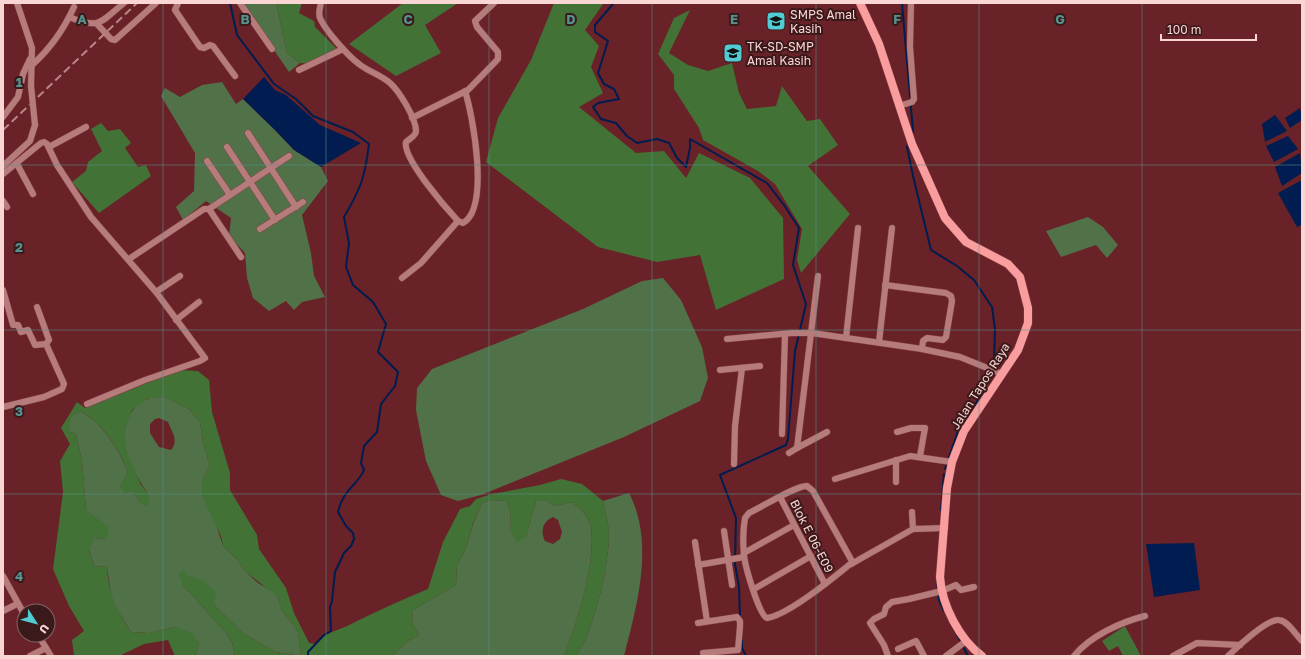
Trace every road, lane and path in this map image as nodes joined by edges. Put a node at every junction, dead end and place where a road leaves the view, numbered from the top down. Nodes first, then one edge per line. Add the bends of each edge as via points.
1 (17, 3) edge
2 (124, 3) edge
3 (156, 3) edge
4 (178, 3) edge
5 (240, 3) edge
6 (321, 3) edge
7 (494, 3) edge
8 (860, 3) edge
9 (911, 3) edge
10 (74, 7) dead end
11 (69, 18) junction
12 (97, 24) junction
13 (272, 49) dead end
14 (343, 49) junction
15 (32, 54) junction
16 (31, 66) junction
17 (299, 70) dead end
18 (235, 76) dead end
19 (465, 91) junction
20 (906, 104) junction
21 (4, 114) edge
22 (412, 118) junction
23 (86, 127) dead end
24 (248, 133) dead end
25 (49, 147) junction
26 (227, 147) dead end
27 (289, 156) dead end
28 (207, 162) dead end
29 (17, 164) junction
30 (3, 166) edge
31 (271, 168) junction
32 (3, 174) edge
33 (251, 181) junction
34 (33, 194) dead end
35 (230, 195) junction
36 (3, 201) edge
37 (303, 202) dead end
38 (7, 207) dead end
39 (296, 207) junction
40 (209, 209) junction
41 (275, 220) junction
42 (458, 221) junction
43 (858, 228) dead end
44 (892, 228) dead end
45 (260, 229) dead end
46 (241, 257) dead end
47 (129, 259) junction
48 (180, 276) dead end
49 (818, 276) dead end
50 (402, 278) dead end
51 (885, 285) junction
52 (3, 290) edge
53 (156, 292) junction
54 (199, 302) dead end
55 (37, 307) dead end
56 (176, 320) junction
57 (809, 333) junction
58 (785, 334) junction
59 (846, 338) junction
60 (727, 339) dead end
61 (879, 342) junction
62 (46, 344) junction
63 (922, 349) junction
64 (760, 366) dead end
65 (742, 368) junction
66 (720, 370) dead end
67 (999, 372) junction
68 (87, 404) dead end
69 (3, 407) edge
70 (827, 432) dead end
71 (897, 432) dead end
72 (782, 434) dead end
73 (797, 448) junction
74 (788, 453) dead end
75 (920, 456) junction
76 (896, 460) junction
77 (948, 461) junction
78 (734, 464) dead end
79 (835, 479) dead end
80 (896, 482) dead end
81 (780, 497) junction
82 (912, 512) dead end
83 (794, 525) junction
84 (942, 528) junction
85 (913, 529) junction
86 (724, 531) dead end
87 (695, 542) dead end
88 (743, 556) junction
89 (811, 556) junction
90 (731, 559) junction
91 (853, 563) junction
92 (698, 565) junction
93 (3, 576) edge
94 (825, 584) junction
95 (732, 585) dead end
96 (974, 588) dead end
97 (754, 589) junction
98 (938, 592) junction
99 (16, 603) edge
100 (16, 604) edge
101 (3, 610) edge
102 (1145, 616) dead end
103 (707, 621) junction
104 (698, 623) dead end
105 (1302, 641) edge
106 (965, 642) junction
107 (43, 643) edge
108 (1240, 645) junction
109 (46, 648) junction
110 (898, 649) dead end
111 (703, 653) dead end
112 (30, 656) edge
113 (51, 656) edge
114 (888, 656) edge
115 (924, 656) edge
116 (946, 656) edge
117 (982, 656) edge
118 (1074, 656) edge
119 (1173, 656) edge
120 (1228, 656) edge

1 - 15 street via 30,37
2 - 12 street
3 - 12 street via 114,40 110,39
4 - 18 street via 175,10 200,47 213,46
5 - 13 street
6 - 14 street via 320,19
7 - 19 street via 475,21 499,55
8 - 20 main road, Jalan Tapos Raya
9 - 20 street via 910,47 914,99
10 - 11 street
11 - 12 street via 88,25
11 - 16 street via 46,51
14 - 17 street
14 - 22 street via 359,64 391,84 400,93
15 - 16 street
15 - 21 street via 23,74 18,97
16 - 30 street, bridge via 35,125 30,141
19 - 22 street
19 - 42 street via 477,147 478,176 472,213 463,223
20 - 67 main road, Jalan Tapos Raya via 911,140 945,218 955,231 976,248 1008,264 1020,277 1027,298 1028,323 1018,350
22 - 42 street via 416,131 406,142 406,150 421,177
23 - 25 street
24 - 31 street
25 - 29 street via 42,143
25 - 47 street via 57,165 92,217
26 - 33 street
27 - 31 street
28 - 35 street
29 - 32 street
29 - 34 street
31 - 33 street
31 - 39 street
33 - 35 street
33 - 41 street
35 - 40 street
36 - 38 street
37 - 39 street
39 - 41 street
40 - 46 street
40 - 47 street via 204,209
41 - 45 street
42 - 50 street via 421,263
43 - 59 street
44 - 51 street
47 - 53 street
48 - 53 street
49 - 57 street
51 - 61 street
51 - 63 street via 946,293 951,296 946,337 943,340 927,338 923,341
52 - 62 street via 13,325 18,325 21,332 28,330 35,345
53 - 56 street
54 - 56 street
55 - 62 street via 49,340
56 - 68 street via 205,359 144,380
57 - 58 street
57 - 59 street
57 - 73 street
58 - 60 street
58 - 72 street
59 - 61 street
61 - 63 street
62 - 69 street via 64,384 62,389 44,397
63 - 67 street via 960,357
64 - 65 street
65 - 66 street
65 - 78 street via 735,426
67 - 77 main road, Jalan Tapos Raya
70 - 73 street
71 - 75 street via 911,428 926,428
73 - 74 street
75 - 76 street
75 - 77 street
76 - 79 street
76 - 80 street
77 - 84 main road, Jalan Tapos Raya
81 - 83 street, Blok E 06-E09
81 - 88 street via 747,515 744,523
81 - 91 street via 802,486 809,487
82 - 85 street
83 - 88 street
83 - 89 street, Blok E 06-E09
84 - 85 street
84 - 98 main road, Jalan Tapos Raya
85 - 91 street
86 - 90 street
87 - 92 street
88 - 90 street
88 - 97 street
89 - 94 street, Blok E 06-E09
89 - 97 street
90 - 92 street
90 - 95 street
91 - 94 street
92 - 103 street
93 - 99 street
94 - 97 street via 794,605 768,618 763,615
96 - 98 street via 961,590 957,585
98 - 106 main road, Jalan Tapos Raya
98 - 114 street via 892,602 886,607 884,614 871,621
100 - 101 street
102 - 118 street via 1129,620 1106,631
103 - 104 street
103 - 111 street via 739,618 740,648 736,652
105 - 108 street via 1286,624 1280,620 1273,620
106 - 116 street
106 - 117 main road, Jalan Tapos Raya
107 - 109 street
108 - 119 street via 1197,643
108 - 120 street
109 - 112 street
109 - 113 street
110 - 115 street via 916,641

